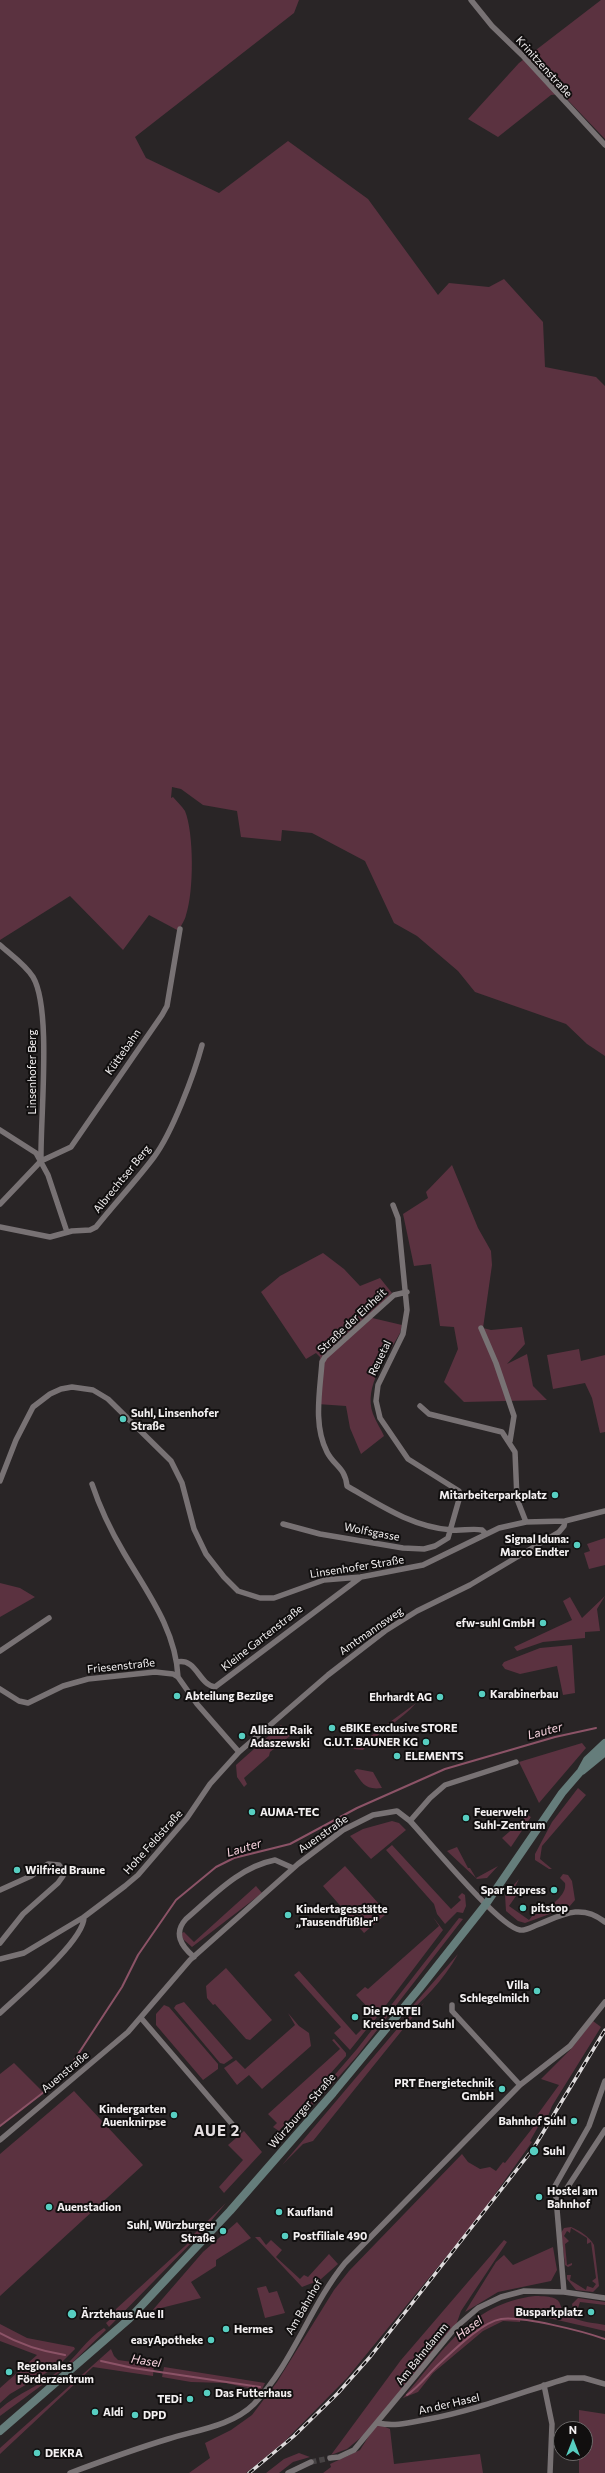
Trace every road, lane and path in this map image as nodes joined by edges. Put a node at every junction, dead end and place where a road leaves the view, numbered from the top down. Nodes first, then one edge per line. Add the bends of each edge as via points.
1 (471, 0) edge
2 (605, 145) edge
3 (180, 929) dead end
4 (0, 945) edge
5 (202, 1045) dead end
6 (0, 1130) edge
7 (41, 1161) junction
8 (0, 1204) edge
9 (393, 1206) dead end
10 (0, 1227) edge
11 (67, 1232) junction
12 (406, 1292) junction
13 (480, 1328) dead end
14 (420, 1406) dead end
15 (510, 1442) junction
16 (0, 1481) edge
17 (92, 1484) dead end
18 (605, 1511) edge
19 (564, 1521) junction
20 (526, 1522) junction
21 (283, 1524) dead end
22 (452, 1530) junction
23 (486, 1534) junction
24 (361, 1577) junction
25 (49, 1618) dead end
26 (0, 1651) edge
27 (177, 1662) junction
28 (178, 1677) junction
29 (0, 1689) edge
30 (605, 1743) edge
31 (239, 1752) junction
32 (605, 1752) edge
33 (516, 1762) dead end
34 (223, 1769) joint
35 (581, 1771) junction
36 (410, 1821) junction
37 (293, 1868) junction
38 (0, 1890) edge
39 (486, 1904) junction
40 (84, 1917) junction
41 (605, 1922) edge
42 (0, 1943) edge
43 (194, 1957) junction
44 (0, 1959) edge
45 (605, 2002) edge
46 (452, 2005) dead end
47 (0, 2013) edge
48 (141, 2018) junction
49 (605, 2081) edge
50 (520, 2085) junction
51 (605, 2130) edge
52 (238, 2131) dead end
53 (0, 2140) edge
54 (567, 2188) dead end
55 (564, 2292) junction
56 (605, 2298) edge
57 (605, 2384) edge
58 (544, 2385) junction
59 (378, 2424) junction
60 (0, 2431) edge
61 (330, 2458) tunnel mouth
62 (311, 2462) tunnel mouth
63 (70, 2473) edge
64 (288, 2473) edge
65 (550, 2473) edge

1 - 2 street, Krinitzenstraße via 492,26
3 - 7 street, Küttebahn via 167,1006 162,1015 70,1147
4 - 7 street, Linsenhofer Berg via 28,969 38,987 42,1016
5 - 11 street, Albrechtser Berg via 197,1064 155,1156 96,1227
6 - 7 street via 36,1153
7 - 8 street
7 - 11 street
9 - 12 street, Reuetal via 398,1218
10 - 11 street, Albrechtser Berg via 50,1237
12 - 22 street, Reuetal via 403,1334 378,1385 376,1401 380,1418 408,1459 459,1491
12 - 22 street, Straße der Einheit via 394,1295 325,1357 322,1362 320,1435 328,1453 344,1470 347,1486 394,1514 421,1524
13 - 15 street via 496,1363 514,1416
14 - 15 street via 429,1414 491,1427 502,1432
15 - 20 street via 517,1462 517,1499
16 - 24 street, Linsenhofer Straße via 16,1440 33,1407 61,1389 84,1387 108,1399 172,1461 182,1483 198,1540 224,1577 238,1591 255,1598 274,1598 314,1582
17 - 27 street via 103,1514 152,1596
18 - 19 street, Linsenhofer Straße
19 - 20 street, Linsenhofer Straße
19 - 31 street, Amtmannsweg via 564,1526 559,1532 470,1585 417,1611 385,1631 328,1675
20 - 23 street, Linsenhofer Straße via 499,1528
21 - 22 street, Wolfsgasse via 320,1534 403,1548 424,1549 448,1538
22 - 23 street via 478,1529
23 - 24 street, Linsenhofer Straße via 432,1563
24 - 27 street, Kleine Gartenstraße via 215,1687 210,1686 189,1663
25 - 26 street
27 - 28 street
28 - 29 street, Friesenstraße via 155,1672 88,1679 64,1686 28,1703 19,1701
28 - 31 street via 197,1704
30 - 35 main road, Würzburger Straße via 587,1760
31 - 34 street, Amtmannsweg
32 - 35 main road, Würzburger Straße
33 - 36 street via 445,1786 430,1798
34 - 40 street, Hohe Feldstraße via 187,1818 138,1875
35 - 39 main road, Würzburger Straße via 543,1818
36 - 37 street, Auenstraße via 397,1811 373,1815 343,1830
36 - 39 street, Auenstraße
37 - 43 street, Auenstraße
37 - 43 street, Auenstraße via 280,1861 270,1861 237,1875 215,1894 179,1928 181,1942
38 - 42 street via 31,1876 48,1864 59,1865 62,1869 63,1876 58,1883 23,1914
39 - 41 street via 502,1920 518,1930 581,1911 593,1914
39 - 60 main road, Würzburger Straße via 333,2093 230,2211 129,2319
40 - 44 street, Hohe Feldstraße via 24,1953
40 - 47 street via 83,1926 68,1947
43 - 48 street, Auenstraße
45 - 50 street, Am Bahnhof via 570,2046
46 - 50 street via 452,2011
48 - 52 street
48 - 53 street, Auenstraße
49 - 55 street via 589,2126 555,2186
50 - 63 street, Am Bahnhof via 345,2263 328,2284 275,2378 254,2404 234,2419
51 - 54 street
55 - 56 street, Am Bahndamm
55 - 59 street, Am Bahndamm via 513,2293 478,2308 455,2328
57 - 58 street, An der Hasel via 584,2378 568,2378
58 - 59 street, An der Hasel via 466,2412 389,2426
58 - 65 street via 552,2424
59 - 61 street via 354,2450
62 - 64 street

